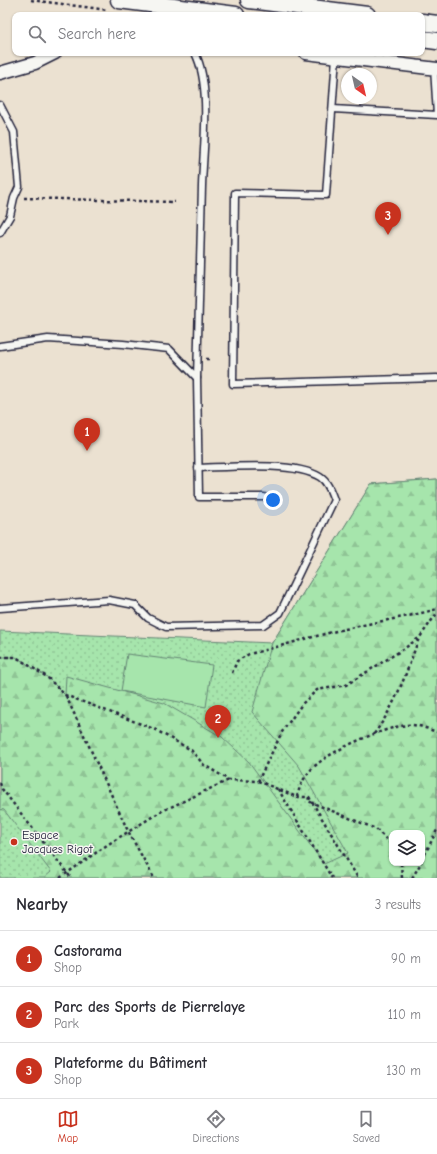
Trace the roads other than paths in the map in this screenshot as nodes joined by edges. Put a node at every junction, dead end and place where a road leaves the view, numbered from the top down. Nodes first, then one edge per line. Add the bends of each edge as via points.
1 (249, 0) edge
2 (117, 6) edge
3 (196, 12) edge
4 (343, 12) edge
5 (425, 22) edge
6 (437, 24) edge
7 (425, 39) edge
8 (437, 41) edge
9 (49, 56) edge
10 (197, 56) edge
11 (328, 56) edge
12 (336, 57) junction
13 (436, 69) edge
14 (0, 74) edge
15 (0, 105) edge
16 (333, 109) junction
17 (437, 115) edge
18 (0, 233) edge
19 (0, 346) edge
20 (197, 378) junction
21 (437, 378) edge
22 (198, 468) junction
23 (264, 498) dead end
24 (0, 608) edge

1 - 4 main road
2 - 3 main road
5 - 6 main road
7 - 8 main road
9 - 14 street
10 - 20 lane via 203,86 205,132
11 - 12 street
12 - 13 street
12 - 16 lane
13 - 17 lane
15 - 18 lane via 14,132 19,187 10,216
16 - 17 lane
16 - 21 lane via 326,195 235,193 233,384
19 - 20 lane via 48,339 169,349
20 - 22 lane
22 - 23 lane via 199,497
22 - 24 lane via 301,469 321,477 330,489 334,500 280,613 263,624 166,627 148,618 135,605 109,600

